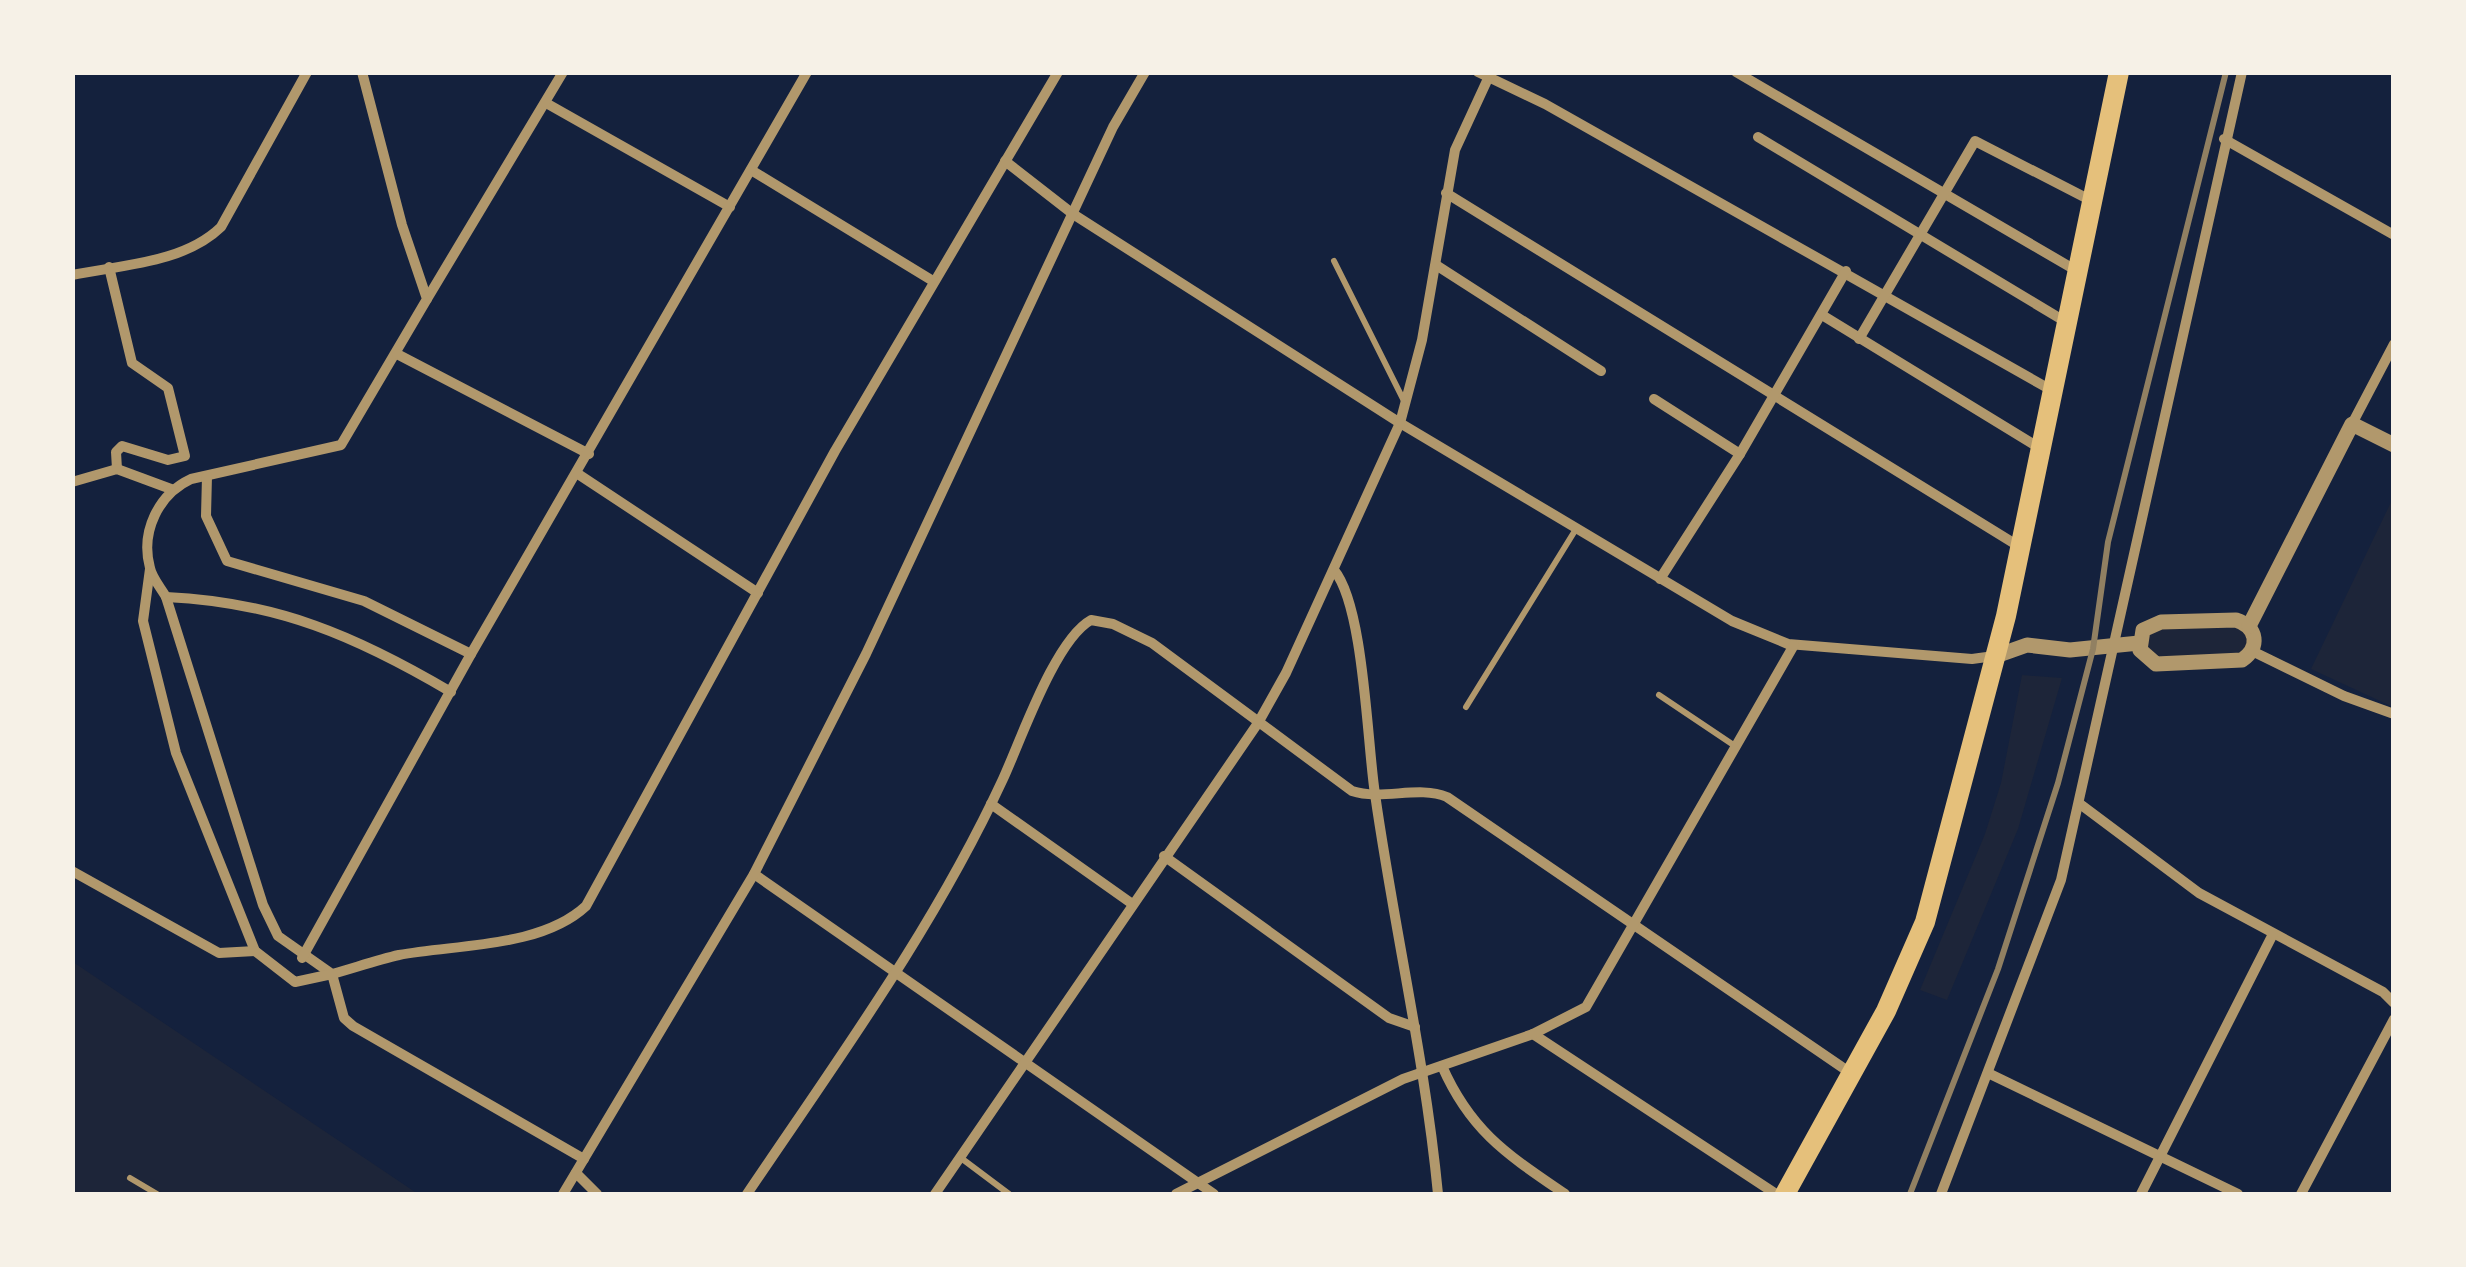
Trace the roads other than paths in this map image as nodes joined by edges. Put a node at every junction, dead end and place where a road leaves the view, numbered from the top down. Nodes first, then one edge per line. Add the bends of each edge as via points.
1 (308, 72) edge
2 (362, 72) edge
3 (562, 72) edge
4 (807, 72) edge
5 (1058, 72) edge
6 (1145, 72) edge
7 (1736, 72) edge
8 (2242, 72) edge
9 (1486, 74) edge
10 (2116, 74) edge
11 (546, 104) junction
12 (1758, 138) dead end
13 (2224, 139) junction
14 (1005, 161) junction
15 (751, 170) junction
16 (1446, 193) junction
17 (1944, 194) junction
18 (2092, 201) junction
19 (730, 206) junction
20 (1073, 214) junction
21 (1921, 235) junction
22 (2394, 236) edge
23 (1334, 261) dead end
24 (1436, 266) junction
25 (109, 268) junction
26 (1846, 271) junction
27 (2077, 271) junction
28 (72, 275) edge
29 (934, 281) junction
30 (1887, 295) junction
31 (427, 299) junction
32 (1822, 314) junction
33 (2066, 323) junction
34 (1859, 338) junction
35 (2394, 344) edge
36 (397, 354) junction
37 (1601, 370) dead end
38 (2053, 391) junction
39 (1775, 396) junction
40 (1654, 399) dead end
41 (1406, 406) junction
42 (1400, 423) junction
43 (2352, 424) junction
44 (2394, 446) edge
45 (2041, 449) junction
46 (588, 454) junction
47 (1740, 454) junction
48 (117, 469) junction
49 (578, 474) junction
50 (207, 476) junction
51 (72, 482) edge
52 (171, 488) junction
53 (1576, 528) junction
54 (2021, 548) junction
55 (150, 568) junction
56 (1334, 570) junction
57 (1660, 579) junction
58 (758, 593) junction
59 (166, 597) junction
60 (2248, 626) junction
61 (2139, 643) junction
62 (1794, 645) junction
63 (2117, 647) junction
64 (2252, 651) junction
65 (470, 654) junction
66 (1996, 656) junction
67 (450, 692) junction
68 (1659, 695) dead end
69 (1466, 706) dead end
70 (2394, 714) edge
71 (1258, 722) junction
72 (1735, 746) junction
73 (1375, 796) junction
74 (992, 804) junction
75 (2080, 804) junction
76 (1164, 856) junction
77 (72, 872) edge
78 (754, 874) junction
79 (1131, 903) junction
80 (1634, 926) junction
81 (2272, 934) junction
82 (255, 951) junction
83 (302, 958) junction
84 (332, 974) junction
85 (896, 976) junction
86 (2394, 1003) edge
87 (2394, 1019) edge
88 (1415, 1027) junction
89 (1533, 1034) junction
90 (1026, 1064) junction
91 (1442, 1066) junction
92 (1425, 1072) junction
93 (1990, 1074) junction
94 (1853, 1075) junction
95 (2160, 1155) junction
96 (961, 1158) junction
97 (584, 1159) junction
98 (576, 1173) junction
99 (130, 1178) dead end
100 (1198, 1182) junction
101 (158, 1194) edge
102 (563, 1194) edge
103 (597, 1194) edge
104 (746, 1194) edge
105 (936, 1194) edge
106 (1009, 1194) edge
107 (1176, 1194) edge
108 (1214, 1194) edge
109 (1438, 1194) edge
110 (1565, 1194) edge
111 (1776, 1194) edge
112 (1785, 1194) edge
113 (1941, 1194) edge
114 (2141, 1194) edge
115 (2238, 1194) edge
116 (2301, 1194) edge

1 - 25 street via 209,238 184,252
2 - 31 street
3 - 11 street
4 - 15 street
5 - 14 street
6 - 20 street
7 - 17 street
8 - 13 street
9 - 16 street via 1460,134
9 - 26 street
10 - 18 main road
11 - 19 street
11 - 31 street
12 - 21 street
13 - 22 street
13 - 63 street
14 - 20 street
14 - 29 street
15 - 19 street
15 - 29 street
16 - 24 street
16 - 39 street
17 - 18 street via 1978,140
17 - 21 street
17 - 27 street
18 - 27 main road
19 - 46 street
20 - 42 street
20 - 78 street via 866,654
21 - 30 street
21 - 33 street
23 - 41 lane
24 - 37 street
24 - 41 street
25 - 28 street
25 - 48 street via 132,363 168,388 185,456 168,460 122,446
26 - 30 street
26 - 32 street
27 - 33 main road
29 - 58 street
30 - 34 street
30 - 38 street
31 - 36 street
32 - 34 street
32 - 39 street
33 - 38 main road
34 - 45 street
35 - 43 street
36 - 46 street
36 - 50 street via 341,445
38 - 45 main road
39 - 47 street
39 - 54 street
40 - 47 street
41 - 42 street
42 - 53 street
42 - 56 street
43 - 44 street
43 - 60 street
45 - 54 main road
46 - 49 street
47 - 57 street
48 - 51 street
48 - 52 street
49 - 58 street
49 - 65 street
50 - 52 street
50 - 65 street via 206,516 227,561 364,601
52 - 55 street via 153,519
53 - 57 street
53 - 69 lane
54 - 66 main road
55 - 59 street
55 - 82 street via 143,621 176,753
56 - 71 street
56 - 73 street via 1351,604
57 - 62 street via 1732,621
58 - 84 street via 586,906 574,917 532,933
59 - 67 street via 220,600 330,627
59 - 83 street via 262,904 278,936
60 - 61 street via 2236,620 2154,622
60 - 64 street via 2255,638
61 - 63 street
61 - 64 street via 2144,657 2163,664 2236,662
62 - 66 street
62 - 72 street
63 - 66 street via 2027,645
63 - 75 street
64 - 70 street
65 - 67 street
66 - 94 main road via 1926,922
67 - 83 street
68 - 72 lane
71 - 73 street via 1352,791
71 - 74 street via 1152,643 1091,620 1066,647
71 - 76 street
72 - 80 street
73 - 80 street via 1443,795
73 - 88 street
74 - 79 street
74 - 85 street
75 - 81 street via 2199,893
75 - 93 street via 2047,925
76 - 79 street
76 - 88 street via 1389,1018
77 - 82 street via 218,953
78 - 85 street
78 - 97 street
79 - 90 street
80 - 89 street via 1586,1007
80 - 94 street
81 - 86 street
81 - 95 street
82 - 84 street via 295,982
83 - 84 street
84 - 97 street via 344,1018 353,1026
85 - 90 street
85 - 104 street
87 - 116 street
88 - 92 street
89 - 91 street
89 - 111 street
90 - 96 street
90 - 100 street
91 - 92 street
91 - 110 street via 1484,1135
92 - 100 street
92 - 109 street
93 - 95 street
93 - 113 street
94 - 112 main road
95 - 114 street
95 - 115 street
96 - 105 street
96 - 106 lane
97 - 98 street
98 - 102 street
98 - 103 street
99 - 101 lane
100 - 107 street
100 - 108 street

